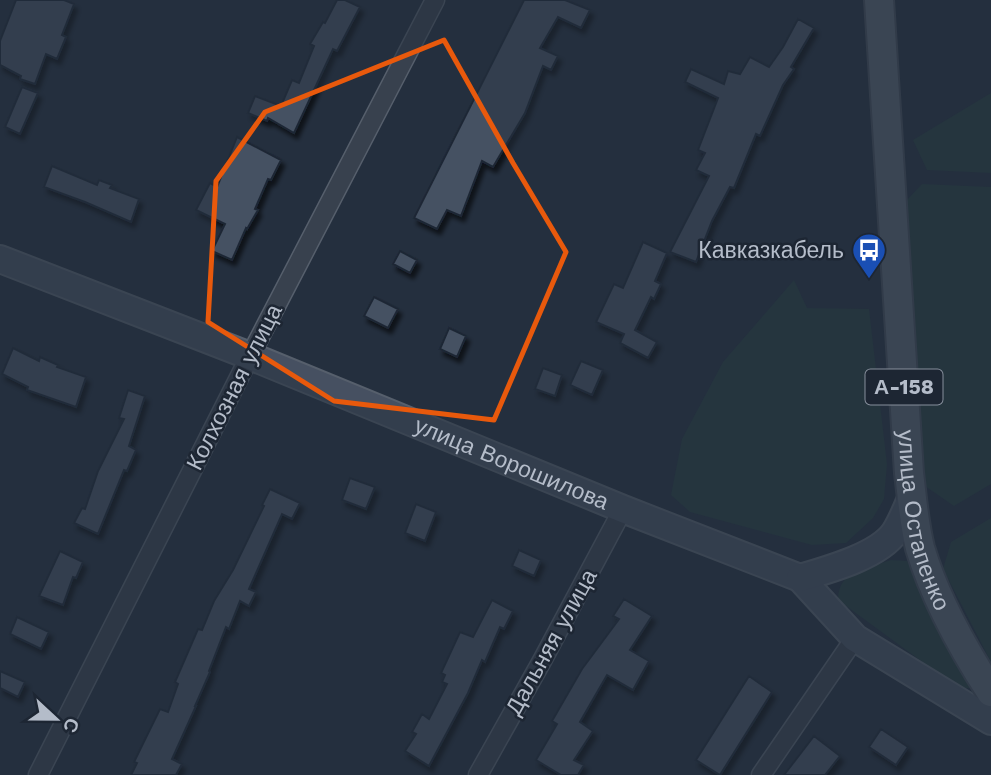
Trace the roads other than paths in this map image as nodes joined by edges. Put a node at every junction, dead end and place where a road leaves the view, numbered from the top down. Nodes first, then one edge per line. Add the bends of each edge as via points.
1 (435, 0) edge
2 (879, 0) edge
3 (0, 259) edge
4 (250, 356) junction
5 (912, 496) junction
6 (623, 509) junction
7 (800, 578) junction
8 (855, 638) junction
9 (991, 692) edge
10 (991, 720) edge
11 (38, 775) edge
12 (478, 775) edge
13 (761, 775) edge

1 - 4 street, Колхозная улица
2 - 5 main road, улица Остапенко / А-158
3 - 4 main road, улица Ворошилова
4 - 6 main road, улица Ворошилова
4 - 11 street, Колхозная улица
5 - 7 main road via 895,532 883,544
5 - 9 main road, улица Остапенко / А-158 via 920,547 939,601
6 - 7 main road, улица Ворошилова
6 - 12 street, Дальняя улица
7 - 8 main road, улица Ворошилова
8 - 10 main road, улица Ворошилова
8 - 13 street

